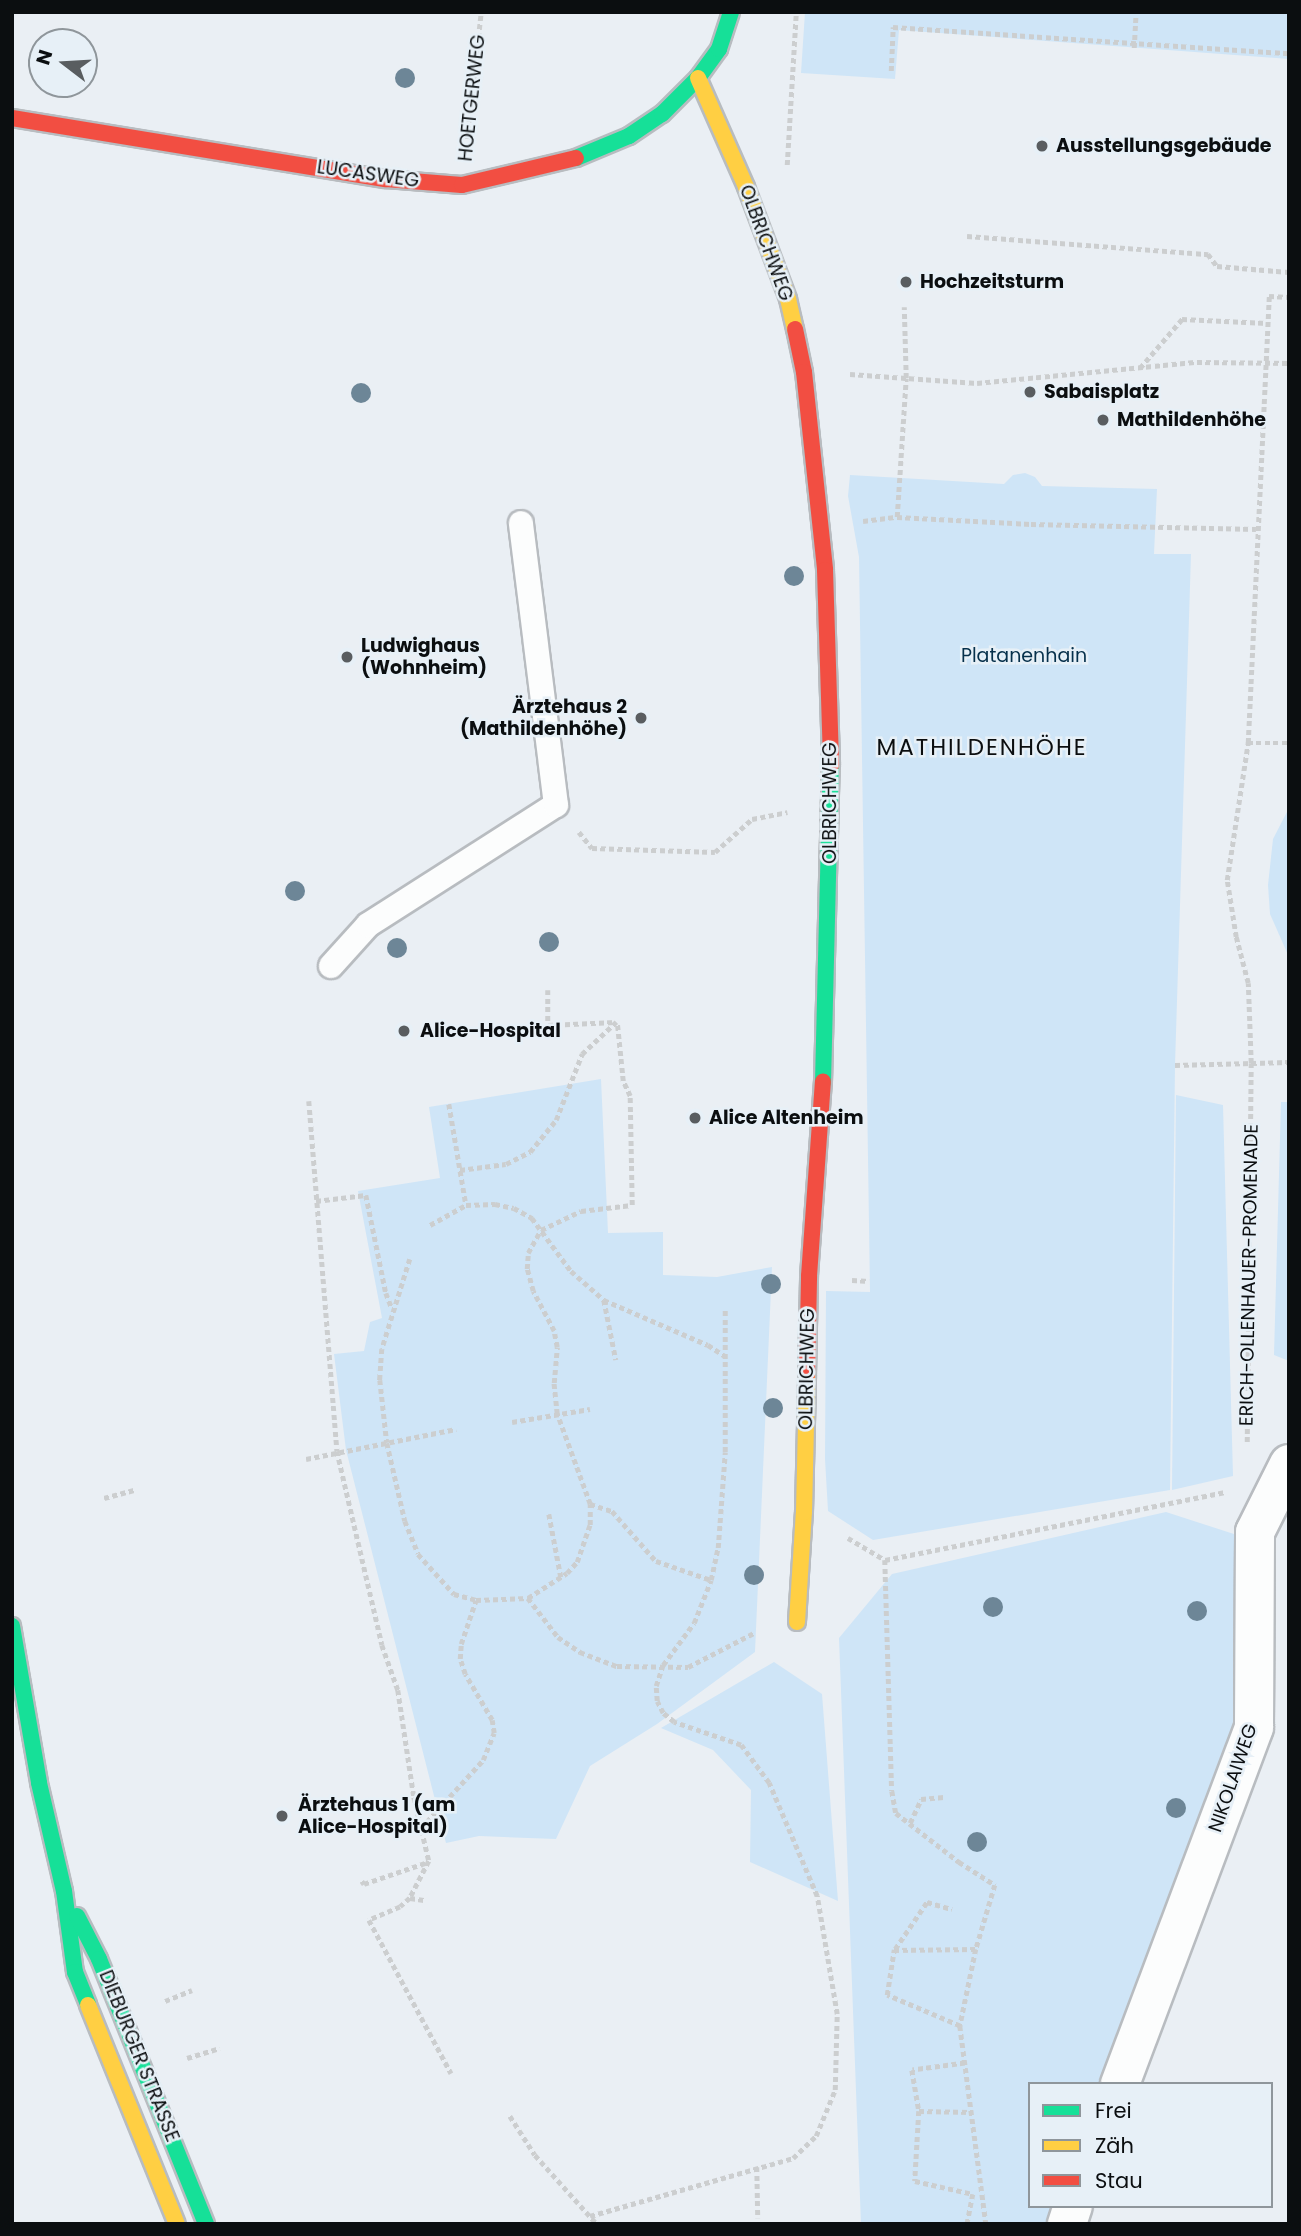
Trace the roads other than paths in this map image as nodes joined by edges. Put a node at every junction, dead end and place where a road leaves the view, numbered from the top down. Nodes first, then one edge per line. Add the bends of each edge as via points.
1 (732, 12) edge
2 (698, 78) junction
3 (12, 118) edge
4 (521, 523) dead end
5 (331, 966) dead end
6 (1289, 1464) edge
7 (797, 1622) dead end
8 (12, 1626) edge
9 (64, 1891) junction
10 (1120, 2082) edge
11 (177, 2224) edge
12 (206, 2224) edge

1 - 2 street via 719,49
2 - 3 street, LUCASWEG via 662,114 588,155 462,185 386,179
2 - 7 street, OLBRICHWEG via 788,299 804,372 830,650 832,803 824,1064 809,1276
4 - 5 lane via 556,805 368,925
6 - 10 street, NIKOLAIWEG via 1255,1532 1254,1727
8 - 9 street, DIEBURGER STRASSE via 39,1783
9 - 11 street, DIEBURGER STRASSE via 75,1972
9 - 12 street, DIEBURGER STRASSE via 99,1959

